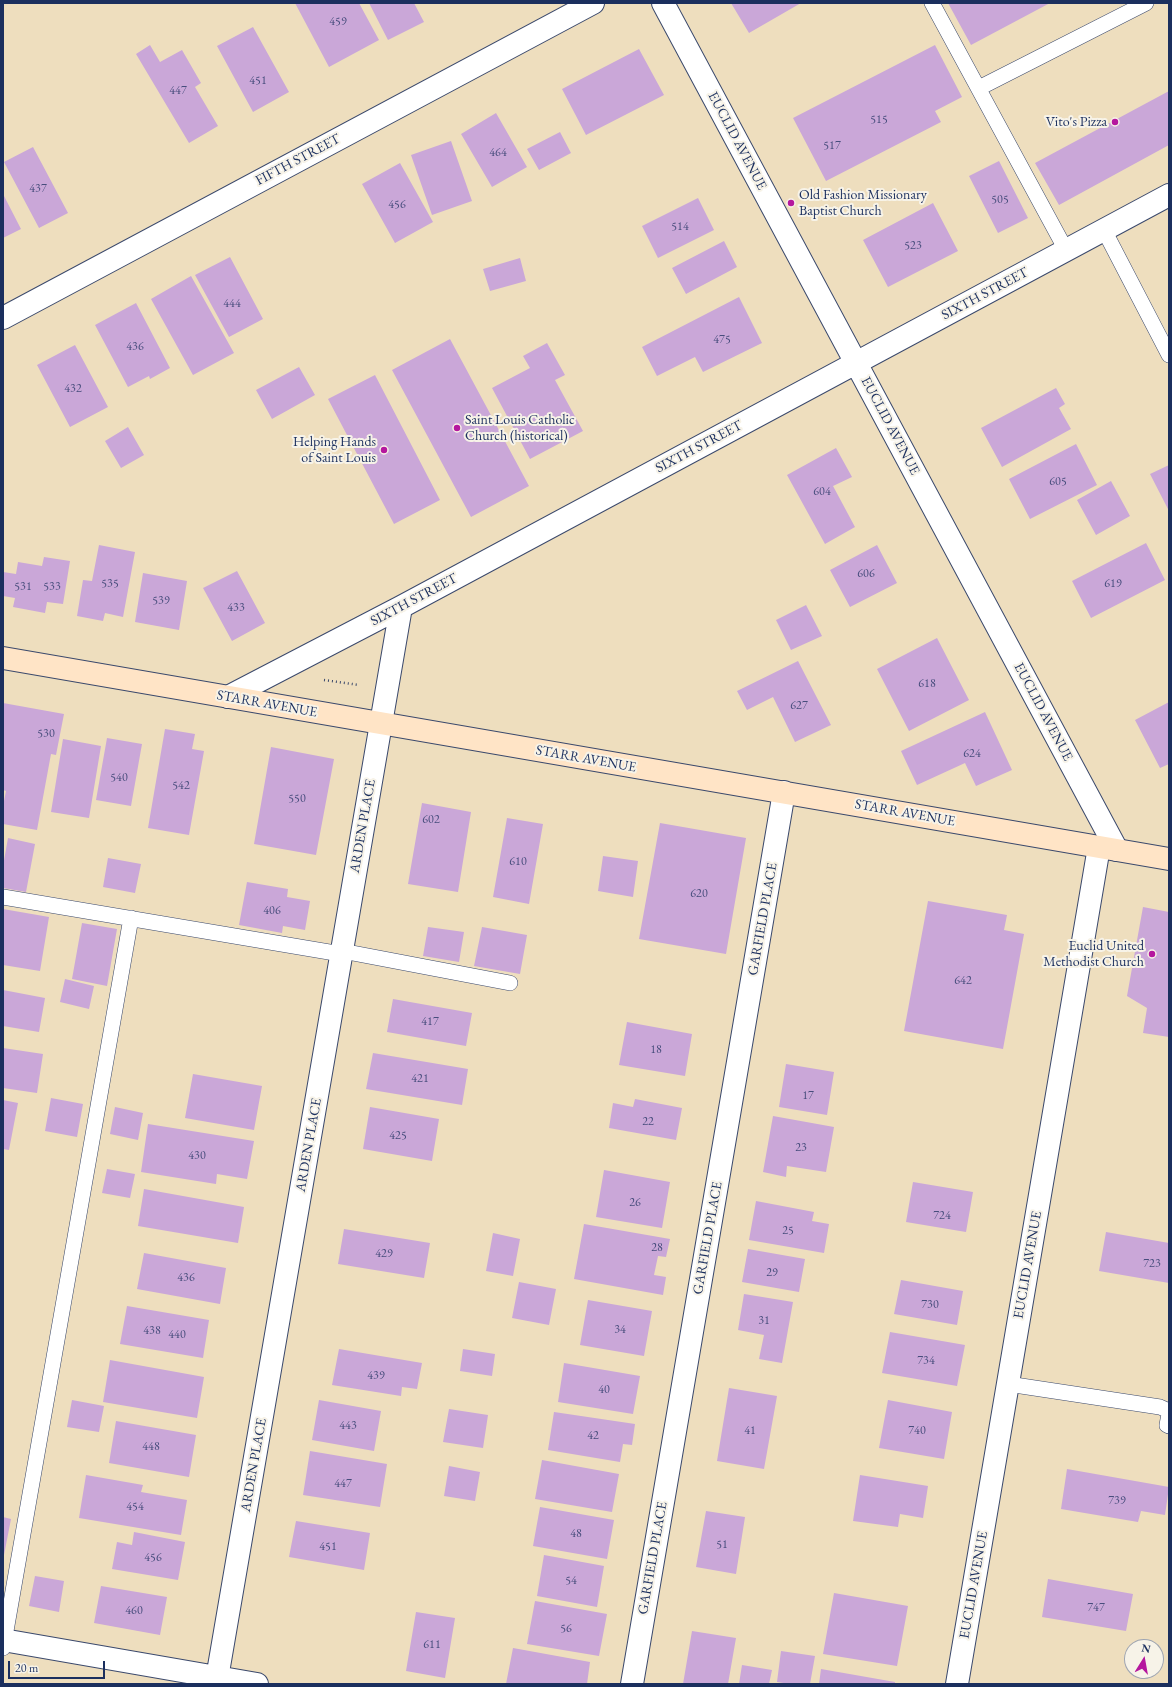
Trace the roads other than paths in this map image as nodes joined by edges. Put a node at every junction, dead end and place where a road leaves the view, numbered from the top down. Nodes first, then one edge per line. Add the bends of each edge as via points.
1 (592, 3) edge
2 (663, 3) edge
3 (932, 3) edge
4 (1146, 3) edge
5 (979, 88) junction
6 (1169, 195) edge
7 (1104, 230) junction
8 (1066, 250) junction
9 (3, 318) edge
10 (1169, 355) edge
11 (856, 363) junction
12 (401, 607) junction
13 (3, 658) edge
14 (228, 697) junction
15 (381, 723) junction
16 (784, 792) junction
17 (1108, 848) junction
18 (1169, 859) edge
19 (3, 897) edge
20 (131, 918) junction
21 (342, 952) junction
22 (510, 983) dead end
23 (1008, 1384) junction
24 (1169, 1411) edge
25 (1169, 1414) edge
26 (1169, 1426) edge
27 (3, 1642) edge
28 (217, 1681) edge
29 (257, 1684) edge
30 (632, 1684) edge
31 (957, 1684) edge

1 - 9 street, FIFTH STREET
2 - 11 street, EUCLID AVENUE
3 - 5 lane
4 - 5 lane
5 - 8 lane
6 - 7 street, SIXTH STREET
7 - 8 street, SIXTH STREET
7 - 10 lane
8 - 11 street, SIXTH STREET
11 - 12 street, SIXTH STREET
11 - 17 street, EUCLID AVENUE
12 - 14 street, SIXTH STREET
12 - 15 street, ARDEN PLACE
13 - 14 main road, STARR AVENUE
14 - 15 main road, STARR AVENUE
15 - 16 main road, STARR AVENUE
15 - 21 street, ARDEN PLACE
16 - 17 main road, STARR AVENUE
16 - 30 street, GARFIELD PLACE
17 - 18 main road, STARR AVENUE
17 - 23 street, EUCLID AVENUE
19 - 20 lane
20 - 21 lane
20 - 27 lane
21 - 22 lane
21 - 28 street, ARDEN PLACE
23 - 24 lane via 1160,1406
23 - 31 street, EUCLID AVENUE
25 - 26 lane
27 - 28 street
28 - 29 street

